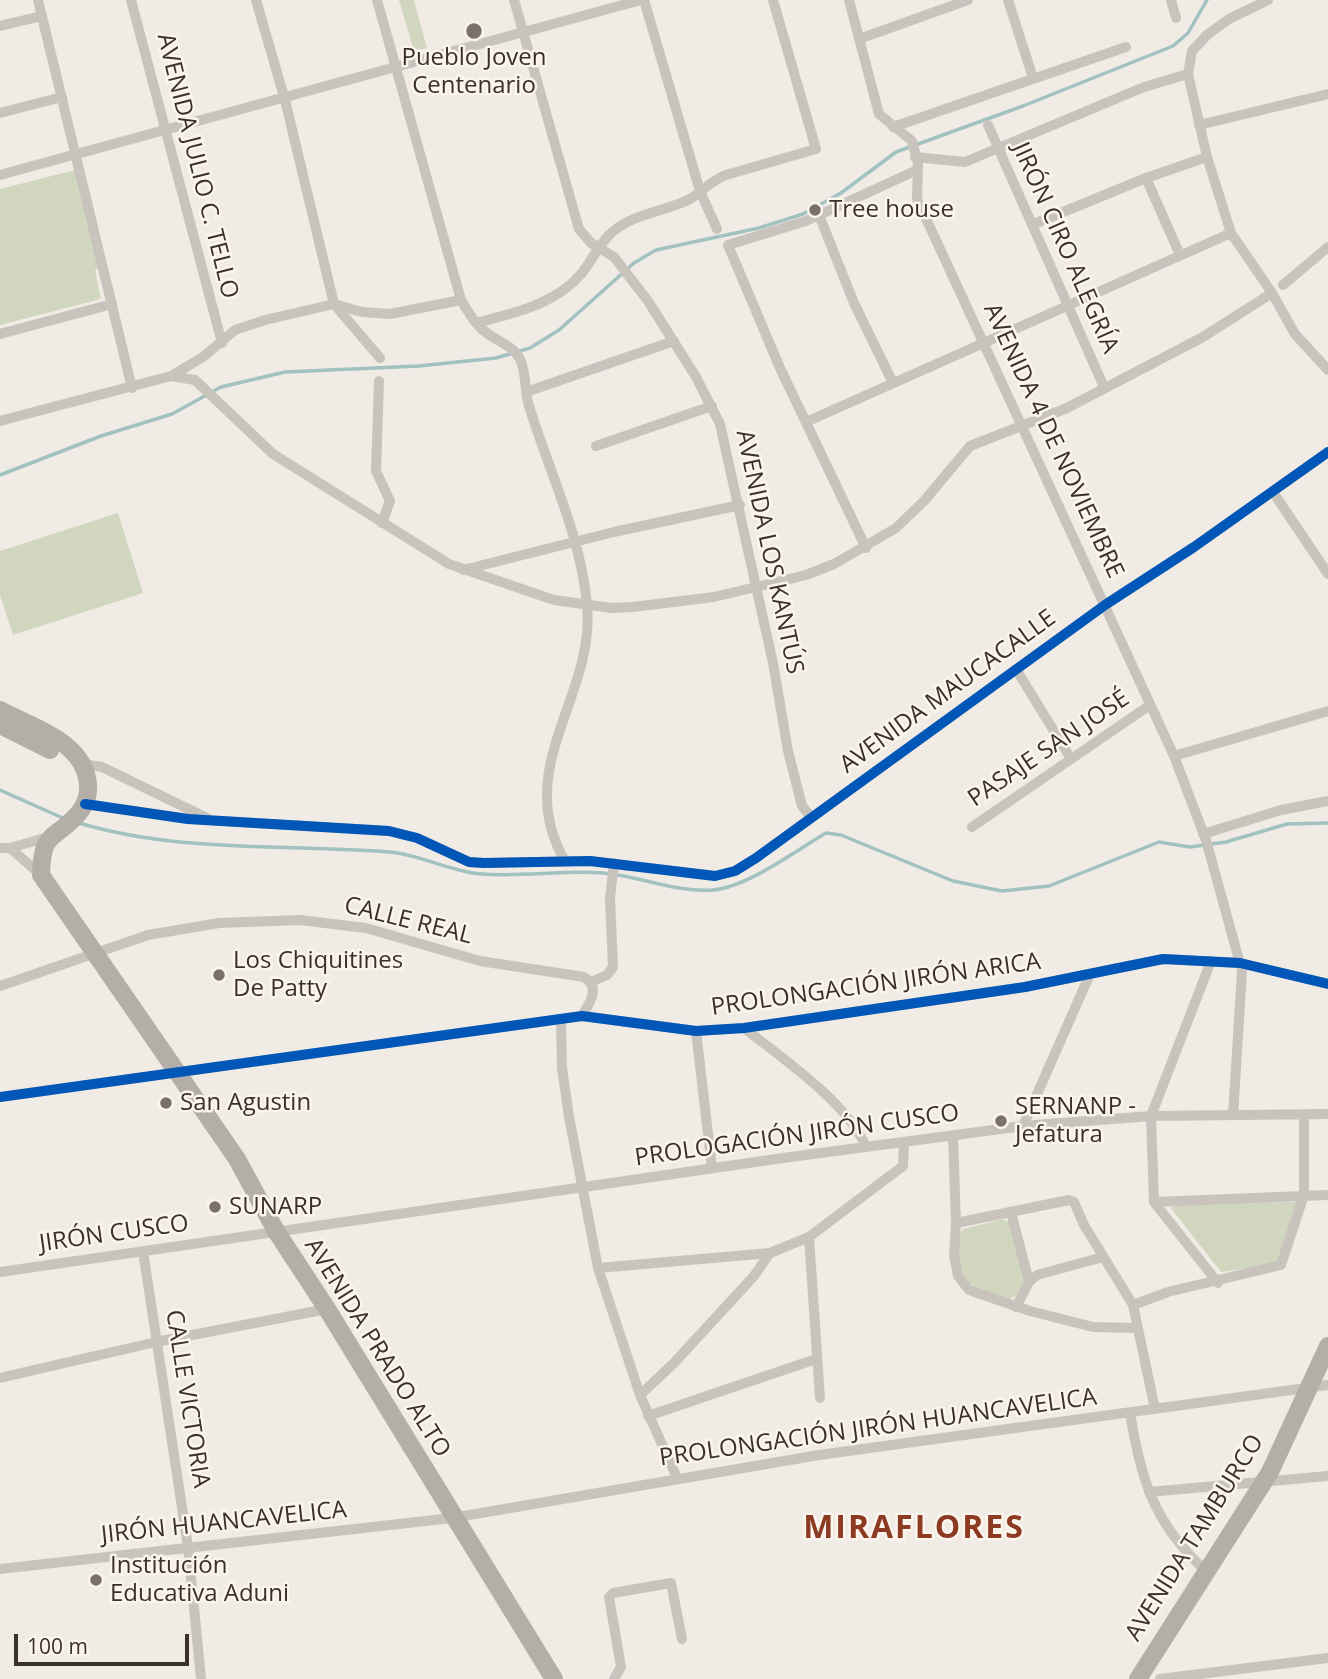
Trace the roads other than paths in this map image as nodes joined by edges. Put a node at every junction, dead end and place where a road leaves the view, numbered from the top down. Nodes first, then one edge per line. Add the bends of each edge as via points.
1 (38, 0) edge
2 (131, 0) edge
3 (257, 0) edge
4 (377, 0) edge
5 (514, 0) edge
6 (642, 0) edge
7 (773, 0) edge
8 (849, 0) edge
9 (968, 0) edge
10 (1008, 0) edge
11 (1171, 0) edge
12 (1268, 0) edge
13 (42, 16) junction
14 (1176, 18) dead end
15 (0, 26) edge
16 (523, 31) junction
17 (859, 39) junction
18 (1126, 47) dead end
19 (394, 67) junction
20 (1188, 74) junction
21 (1033, 78) junction
22 (1328, 94) edge
23 (62, 97) junction
24 (285, 100) junction
25 (0, 113) edge
26 (988, 125) dead end
27 (1199, 125) junction
28 (893, 127) junction
29 (166, 129) junction
30 (998, 149) junction
31 (76, 154) junction
32 (915, 155) junction
33 (1207, 157) junction
34 (917, 170) junction
35 (0, 175) edge
36 (1146, 178) junction
37 (700, 191) junction
38 (819, 215) junction
39 (1034, 224) junction
40 (717, 229) dead end
41 (1231, 233) junction
42 (1328, 247) edge
43 (599, 249) junction
44 (1180, 255) junction
45 (1283, 285) dead end
46 (1272, 293) junction
47 (461, 300) junction
48 (112, 304) junction
49 (334, 304) junction
50 (1068, 305) junction
51 (476, 323) junction
52 (0, 334) edge
53 (674, 341) junction
54 (985, 342) junction
55 (222, 343) junction
56 (380, 358) dead end
57 (1328, 370) edge
58 (172, 376) junction
59 (379, 381) dead end
60 (892, 383) junction
61 (1104, 387) junction
62 (132, 388) junction
63 (527, 392) junction
64 (712, 406) junction
65 (0, 421) edge
66 (806, 422) junction
67 (1024, 426) junction
68 (596, 446) dead end
69 (1328, 452) edge
70 (1273, 492) junction
71 (740, 505) junction
72 (382, 523) junction
73 (573, 543) junction
74 (866, 548) junction
75 (463, 570) junction
76 (1328, 574) edge
77 (756, 587) junction
78 (587, 605) junction
79 (1105, 605) junction
80 (1016, 669) junction
81 (1150, 705) junction
82 (0, 710) edge
83 (1328, 711) edge
84 (0, 725) edge
85 (1174, 756) junction
86 (1070, 759) junction
87 (83, 764) junction
88 (1328, 801) edge
89 (82, 809) junction
90 (811, 817) junction
91 (208, 818) junction
92 (972, 827) dead end
93 (53, 834) junction
94 (1205, 837) junction
95 (5, 848) edge
96 (565, 861) junction
97 (614, 866) junction
98 (41, 875) junction
99 (94, 953) junction
100 (1211, 961) junction
101 (1240, 963) junction
102 (1090, 974) junction
103 (591, 982) junction
104 (1328, 984) edge
105 (0, 986) edge
106 (582, 1016) junction
107 (561, 1021) junction
108 (744, 1028) junction
109 (696, 1031) junction
110 (177, 1070) junction
111 (0, 1097) edge
112 (1304, 1114) junction
113 (1328, 1114) edge
114 (1233, 1115) junction
115 (1151, 1116) junction
116 (1023, 1126) junction
117 (953, 1136) junction
118 (904, 1142) junction
119 (866, 1147) junction
120 (712, 1168) junction
121 (582, 1186) junction
122 (1304, 1195) junction
123 (1328, 1195) edge
124 (1154, 1202) junction
125 (1011, 1212) junction
126 (957, 1223) junction
127 (275, 1231) junction
128 (809, 1237) junction
129 (144, 1251) junction
130 (770, 1253) junction
131 (1103, 1257) junction
132 (598, 1268) junction
133 (0, 1272) edge
134 (1030, 1282) junction
135 (1217, 1283) junction
136 (1133, 1305) junction
137 (1016, 1307) junction
138 (327, 1309) junction
139 (1138, 1328) junction
140 (156, 1342) junction
141 (1328, 1346) edge
142 (817, 1359) junction
143 (0, 1378) edge
144 (1328, 1385) edge
145 (1310, 1386) junction
146 (640, 1395) junction
147 (820, 1398) dead end
148 (1154, 1409) junction
149 (1130, 1413) junction
150 (648, 1416) junction
151 (1328, 1476) edge
152 (677, 1478) junction
153 (1262, 1484) junction
154 (1149, 1492) junction
155 (452, 1517) junction
156 (188, 1547) junction
157 (0, 1569) edge
158 (1206, 1571) junction
159 (682, 1639) dead end
160 (1328, 1658) edge
161 (201, 1679) edge
162 (554, 1679) edge
163 (614, 1679) edge
164 (1138, 1679) edge
165 (1160, 1679) edge

1 - 13 street
2 - 29 street, AVENIDA JULIO C. TELLO
3 - 24 street
4 - 19 street
5 - 16 street, AVENIDA LOS KANTÚS
6 - 16 street
6 - 37 street
7 - 37 street via 816,149 726,175
8 - 17 street, AVENIDA 4 DE NOVIEMBRE
9 - 17 street
10 - 21 street
11 - 14 street
12 - 20 street via 1207,35 1192,51
13 - 15 street
13 - 23 street
16 - 19 street
16 - 43 street, AVENIDA LOS KANTÚS via 574,218
17 - 28 street, AVENIDA 4 DE NOVIEMBRE via 879,114
18 - 21 street
19 - 24 street
19 - 47 street
20 - 27 street
20 - 30 street via 1119,97
21 - 28 street
22 - 27 street
23 - 25 street
23 - 31 street
24 - 29 street
24 - 49 street
26 - 30 street, JIRÓN CIRO ALEGRÍA
27 - 33 street
28 - 32 street, AVENIDA 4 DE NOVIEMBRE via 912,141
29 - 31 street
29 - 55 street, AVENIDA JULIO C. TELLO
30 - 32 street via 965,162
30 - 39 street, JIRÓN CIRO ALEGRÍA
31 - 35 street
31 - 48 street
32 - 34 street, AVENIDA 4 DE NOVIEMBRE
33 - 36 street
33 - 41 street
34 - 38 street
34 - 54 street, AVENIDA 4 DE NOVIEMBRE via 917,199
36 - 39 street
36 - 44 street
37 - 40 street
37 - 43 street via 616,228
38 - 60 street
38 - 66 street via 728,245
39 - 50 street, JIRÓN CIRO ALEGRÍA
41 - 44 street
41 - 46 street
42 - 45 street
43 - 51 street via 572,283 548,300
43 - 53 street, AVENIDA LOS KANTÚS via 620,264
44 - 50 street
46 - 57 street via 1295,334
46 - 61 street via 1203,337
47 - 49 street via 390,314
47 - 51 street
48 - 52 street
48 - 62 street
49 - 55 street via 234,330
49 - 56 street
50 - 54 street
50 - 61 street, JIRÓN CIRO ALEGRÍA
51 - 63 street via 512,348
53 - 63 street
53 - 64 street, AVENIDA LOS KANTÚS
54 - 60 street
54 - 67 street, AVENIDA 4 DE NOVIEMBRE
55 - 58 street
58 - 62 street
58 - 72 street via 195,380 273,454
59 - 72 street via 375,466 390,501
60 - 66 street
61 - 67 street
62 - 65 street
63 - 73 street
64 - 68 street
64 - 71 street, AVENIDA LOS KANTÚS
66 - 74 street
67 - 74 street via 970,446 911,515
67 - 79 street, AVENIDA 4 DE NOVIEMBRE
69 - 70 street, AVENIDA MAUCACALLE
70 - 76 street
70 - 79 street, AVENIDA MAUCACALLE
71 - 73 street
71 - 77 street, AVENIDA LOS KANTÚS
72 - 75 street
73 - 75 street
73 - 78 street
74 - 77 street via 818,571
75 - 78 street via 531,593
77 - 78 street via 671,604
77 - 90 street, AVENIDA LOS KANTÚS via 799,795
78 - 96 street via 579,665 544,797 549,829
79 - 80 street, AVENIDA MAUCACALLE
79 - 81 street, AVENIDA 4 DE NOVIEMBRE
80 - 86 street
80 - 90 street, AVENIDA MAUCACALLE
81 - 85 street, AVENIDA 4 DE NOVIEMBRE
81 - 86 street, PASAJE SAN JOSÉ
82 - 87 highway via 71,748
83 - 85 street
84 - 87 highway
85 - 94 street, AVENIDA 4 DE NOVIEMBRE
86 - 92 street, PASAJE SAN JOSÉ
87 - 89 highway via 88,789
87 - 91 street via 102,768
88 - 94 street via 1281,810
89 - 91 street, AVENIDA MAUCACALLE
89 - 93 highway
90 - 97 street, AVENIDA MAUCACALLE via 726,874 702,877
91 - 96 street, AVENIDA MAUCACALLE via 405,833 470,862
93 - 95 street
93 - 98 highway via 42,855
94 - 101 street, AVENIDA 4 DE NOVIEMBRE
95 - 98 street
96 - 97 street, AVENIDA MAUCACALLE
97 - 103 street via 613,967
98 - 99 highway, AVENIDA PRADO ALTO
99 - 103 street, CALLE REAL via 148,935 219,923 300,920 366,928 480,961 561,972
99 - 105 street, CALLE REAL
99 - 110 highway, AVENIDA PRADO ALTO
100 - 101 street, PROLONGACIÓN JIRÓN ARICA
100 - 102 street, PROLONGACIÓN JIRÓN ARICA via 1163,959
100 - 115 street
101 - 104 street, PROLONGACIÓN JIRÓN ARICA
101 - 114 street, AVENIDA 4 DE NOVIEMBRE
102 - 108 street, PROLONGACIÓN JIRÓN ARICA
102 - 116 street
103 - 106 street via 593,998
106 - 107 street, PROLONGACIÓN JIRÓN ARICA
106 - 109 street, PROLONGACIÓN JIRÓN ARICA
107 - 110 street, PROLONGACIÓN JIRÓN ARICA
107 - 121 street via 562,1068
108 - 109 street, PROLONGACIÓN JIRÓN ARICA
108 - 119 street via 835,1105 858,1129
109 - 120 street
110 - 111 street, PROLONGACIÓN JIRÓN ARICA
110 - 127 highway, AVENIDA PRADO ALTO via 237,1160
112 - 113 street, PROLOGACIÓN JIRÓN CUSCO
112 - 114 street, PROLOGACIÓN JIRÓN CUSCO
112 - 122 street
114 - 115 street, PROLOGACIÓN JIRÓN CUSCO
115 - 116 street, PROLOGACIÓN JIRÓN CUSCO
115 - 124 street
116 - 117 street, PROLOGACIÓN JIRÓN CUSCO
117 - 118 street, PROLOGACIÓN JIRÓN CUSCO
117 - 126 street
118 - 119 street, PROLOGACIÓN JIRÓN CUSCO
118 - 128 street via 903,1166
119 - 120 street, PROLOGACIÓN JIRÓN CUSCO
120 - 121 street, PROLOGACIÓN JIRÓN CUSCO
121 - 127 street, PROLOGACIÓN JIRÓN CUSCO
121 - 132 street
122 - 123 street
122 - 124 street
122 - 135 street via 1281,1265
124 - 135 street
125 - 126 street
125 - 131 street via 1074,1202
125 - 134 street
126 - 137 street via 954,1255 958,1276 969,1290
127 - 129 street, JIRÓN CUSCO
127 - 138 highway, AVENIDA PRADO ALTO
128 - 130 street
128 - 142 street
129 - 133 street, JIRÓN CUSCO
129 - 140 street, CALLE VICTORIA
130 - 132 street
130 - 146 street via 745,1286
131 - 134 street via 1046,1271
131 - 136 street
132 - 146 street
134 - 137 street
135 - 136 street via 1168,1292
136 - 139 street
137 - 139 street via 1093,1327
138 - 140 street
138 - 155 highway, AVENIDA PRADO ALTO
139 - 148 street
140 - 143 street
140 - 156 street, CALLE VICTORIA
141 - 145 highway, AVENIDA TAMBURCO
142 - 147 street
142 - 150 street
144 - 145 street, PROLONGACIÓN JIRÓN HUANCAVELICA
145 - 148 street, PROLONGACIÓN JIRÓN HUANCAVELICA
145 - 153 highway, AVENIDA TAMBURCO
146 - 150 street
148 - 149 street, PROLONGACIÓN JIRÓN HUANCAVELICA
149 - 152 street, PROLONGACIÓN JIRÓN HUANCAVELICA
149 - 154 street
150 - 152 street
151 - 153 street
152 - 155 street, PROLONGACIÓN JIRÓN HUANCAVELICA
153 - 154 street
153 - 158 highway, AVENIDA TAMBURCO
154 - 158 street via 1179,1546
155 - 156 street, JIRÓN HUANCAVELICA
155 - 162 highway, AVENIDA PRADO ALTO
156 - 157 street, JIRÓN HUANCAVELICA
156 - 161 street, CALLE VICTORIA
158 - 164 highway, AVENIDA TAMBURCO
159 - 163 street via 671,1583 612,1593 621,1667
160 - 165 street

